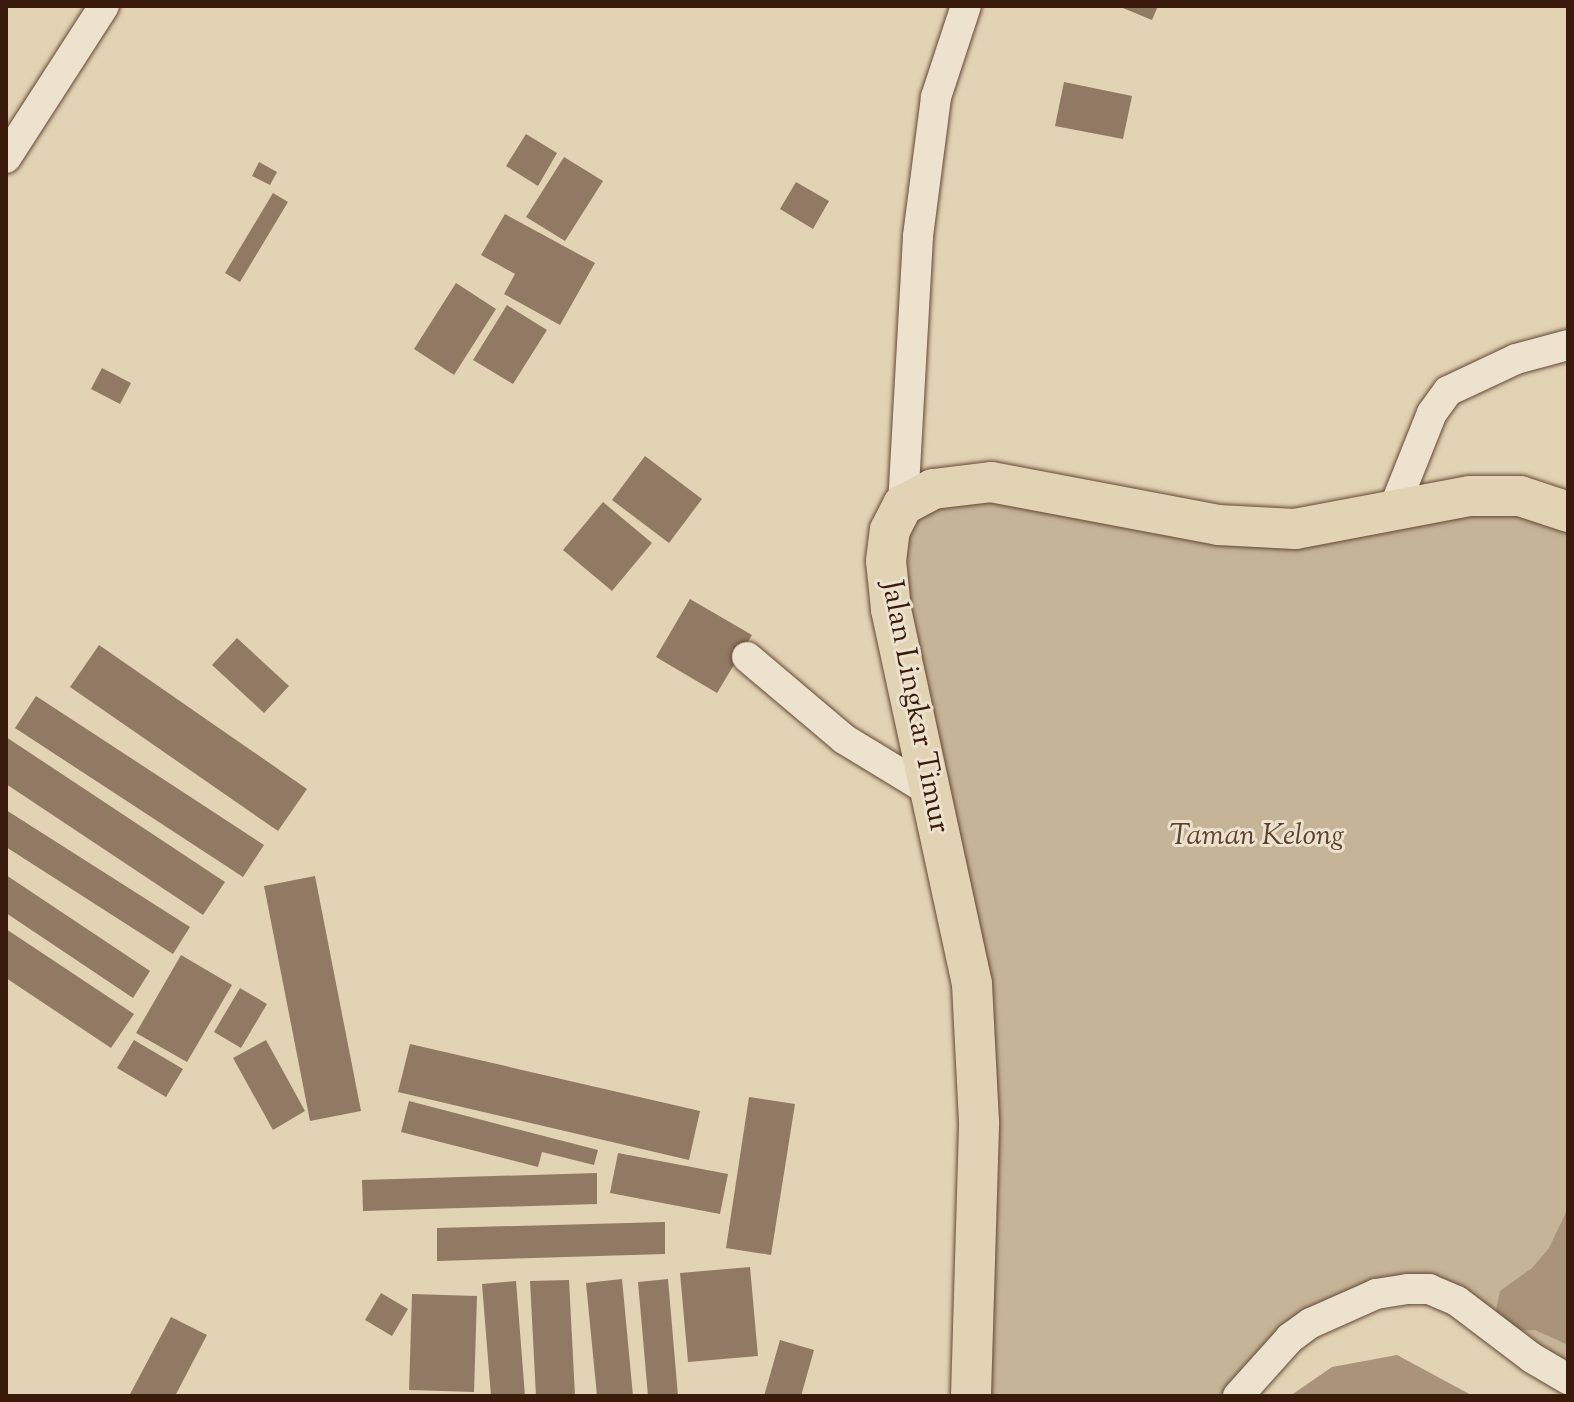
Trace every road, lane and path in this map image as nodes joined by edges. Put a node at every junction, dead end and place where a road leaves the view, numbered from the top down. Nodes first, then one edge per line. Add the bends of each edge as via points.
1 (104, 6) edge
2 (966, 6) edge
3 (6, 158) edge
4 (1568, 345) edge
5 (903, 505) junction
6 (1394, 508) junction
7 (1568, 512) edge
8 (747, 657) dead end
9 (928, 790) junction
10 (1568, 1379) edge
11 (971, 1396) edge
12 (1238, 1396) edge

1 - 3 street
2 - 5 street via 936,97 920,220
4 - 6 street via 1516,359 1448,391 1432,413
5 - 6 main road via 933,489 991,482 1218,525 1295,529
5 - 9 main road, Jalan Lingkar Timur via 890,530 886,561
6 - 7 main road via 1469,496 1520,496
8 - 9 street via 844,739
9 - 11 main road, Jalan Lingkar Timur via 972,984 979,1122
10 - 12 street via 1457,1301 1429,1289 1408,1289 1376,1294 1311,1323 1290,1338

